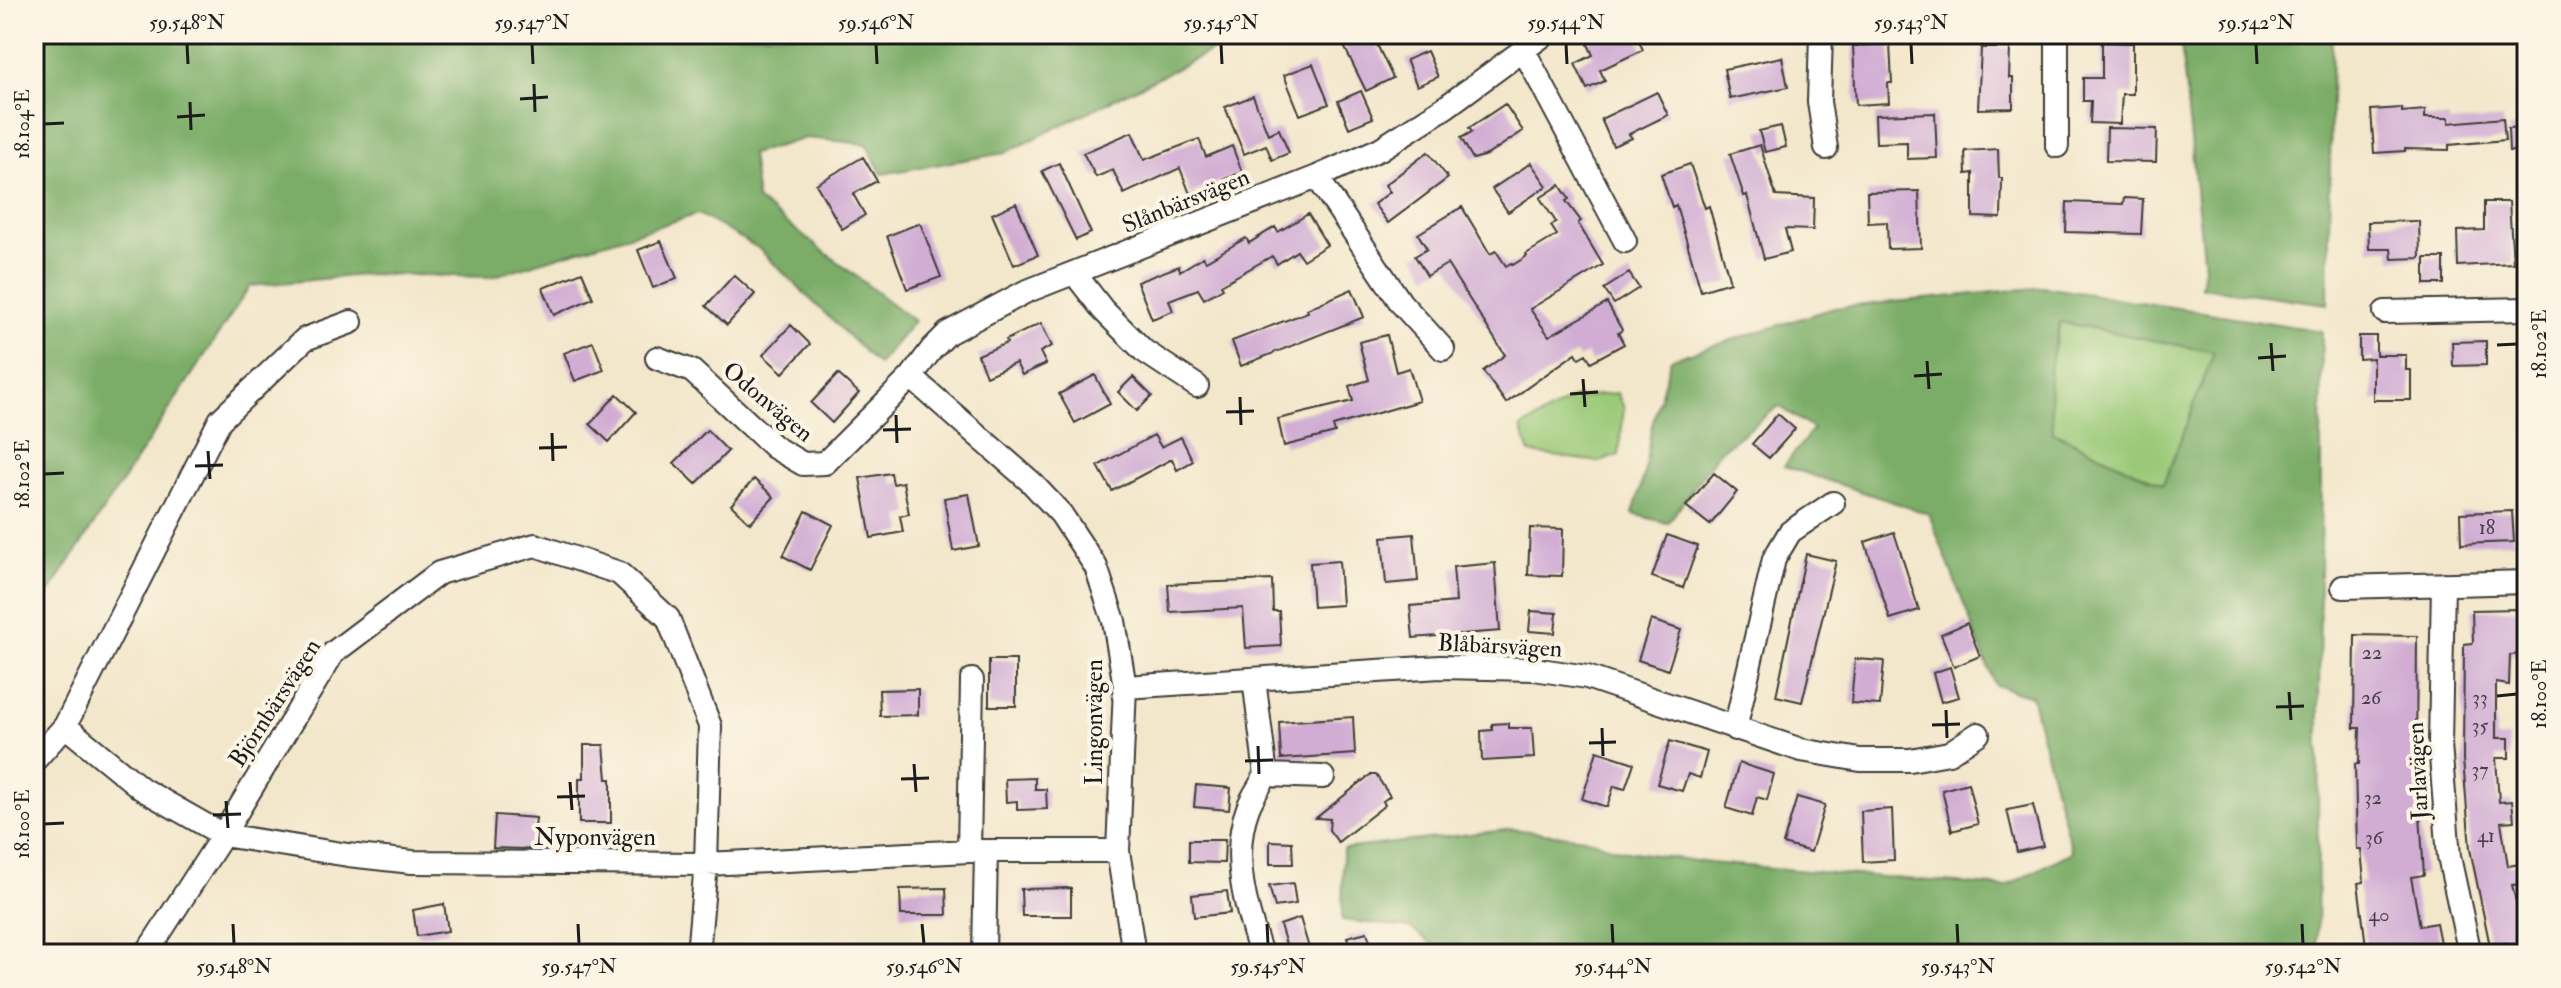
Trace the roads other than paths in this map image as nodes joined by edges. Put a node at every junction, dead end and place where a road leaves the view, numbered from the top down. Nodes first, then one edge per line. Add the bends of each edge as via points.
1 (1545, 34) edge
2 (1821, 34) edge
3 (2057, 34) edge
4 (1523, 49) junction
5 (2057, 146) dead end
6 (1826, 148) dead end
7 (1317, 177) junction
8 (1625, 241) dead end
9 (1075, 274) junction
10 (2527, 309) edge
11 (2385, 312) dead end
12 (351, 322) dead end
13 (1443, 349) dead end
14 (657, 358) dead end
15 (911, 377) junction
16 (1197, 386) dead end
17 (1833, 503) dead end
18 (2527, 582) edge
19 (2443, 584) junction
20 (2343, 587) dead end
21 (1254, 679) junction
22 (972, 680) dead end
23 (1125, 687) junction
24 (65, 726) junction
25 (1735, 729) junction
26 (1978, 734) dead end
27 (34, 761) edge
28 (1266, 775) junction
29 (1323, 777) dead end
30 (223, 835) junction
31 (978, 851) junction
32 (1118, 851) junction
33 (706, 864) junction
34 (146, 954) edge
35 (698, 954) edge
36 (984, 954) edge
37 (1134, 954) edge
38 (1261, 954) edge
39 (2470, 954) edge

1 - 4 street, Slånbärsvägen
2 - 6 street via 1819,102
3 - 5 street
4 - 7 street, Slånbärsvägen via 1380,149
4 - 8 street
7 - 9 street, Slånbärsvägen
7 - 13 street via 1401,303
9 - 15 street, Slånbärsvägen via 1025,292 948,333
9 - 16 street via 1144,351
10 - 11 street
12 - 24 street via 305,339 220,420
14 - 15 street, Odonvägen via 692,371 774,447 803,464 825,463
15 - 23 street, Lingonvägen via 1031,482 1083,545 1114,621
17 - 25 street via 1790,532 1774,559
18 - 19 street
19 - 20 street
19 - 39 street, Jarlavägen via 2440,744 2449,857
21 - 23 street, Blåbärsvägen
21 - 25 street, Blåbärsvägen via 1440,667 1534,669 1587,677
21 - 28 street
22 - 31 street
23 - 32 street, Lingonvägen
24 - 27 street
24 - 30 street via 142,789
25 - 26 street, Blåbärsvägen via 1801,750 1860,760 1949,753
28 - 29 street
28 - 38 street via 1248,808 1242,833 1242,885
30 - 33 street, Nyponvägen via 412,862
30 - 33 street, Björnbärsvägen via 333,653 439,573 535,545 619,573 668,618 710,726
30 - 34 street, Björnbärsvägen
31 - 32 street, Nyponvägen
31 - 33 street, Nyponvägen
31 - 36 street
32 - 37 street, Lingonvägen
33 - 35 street, Björnbärsvägen

